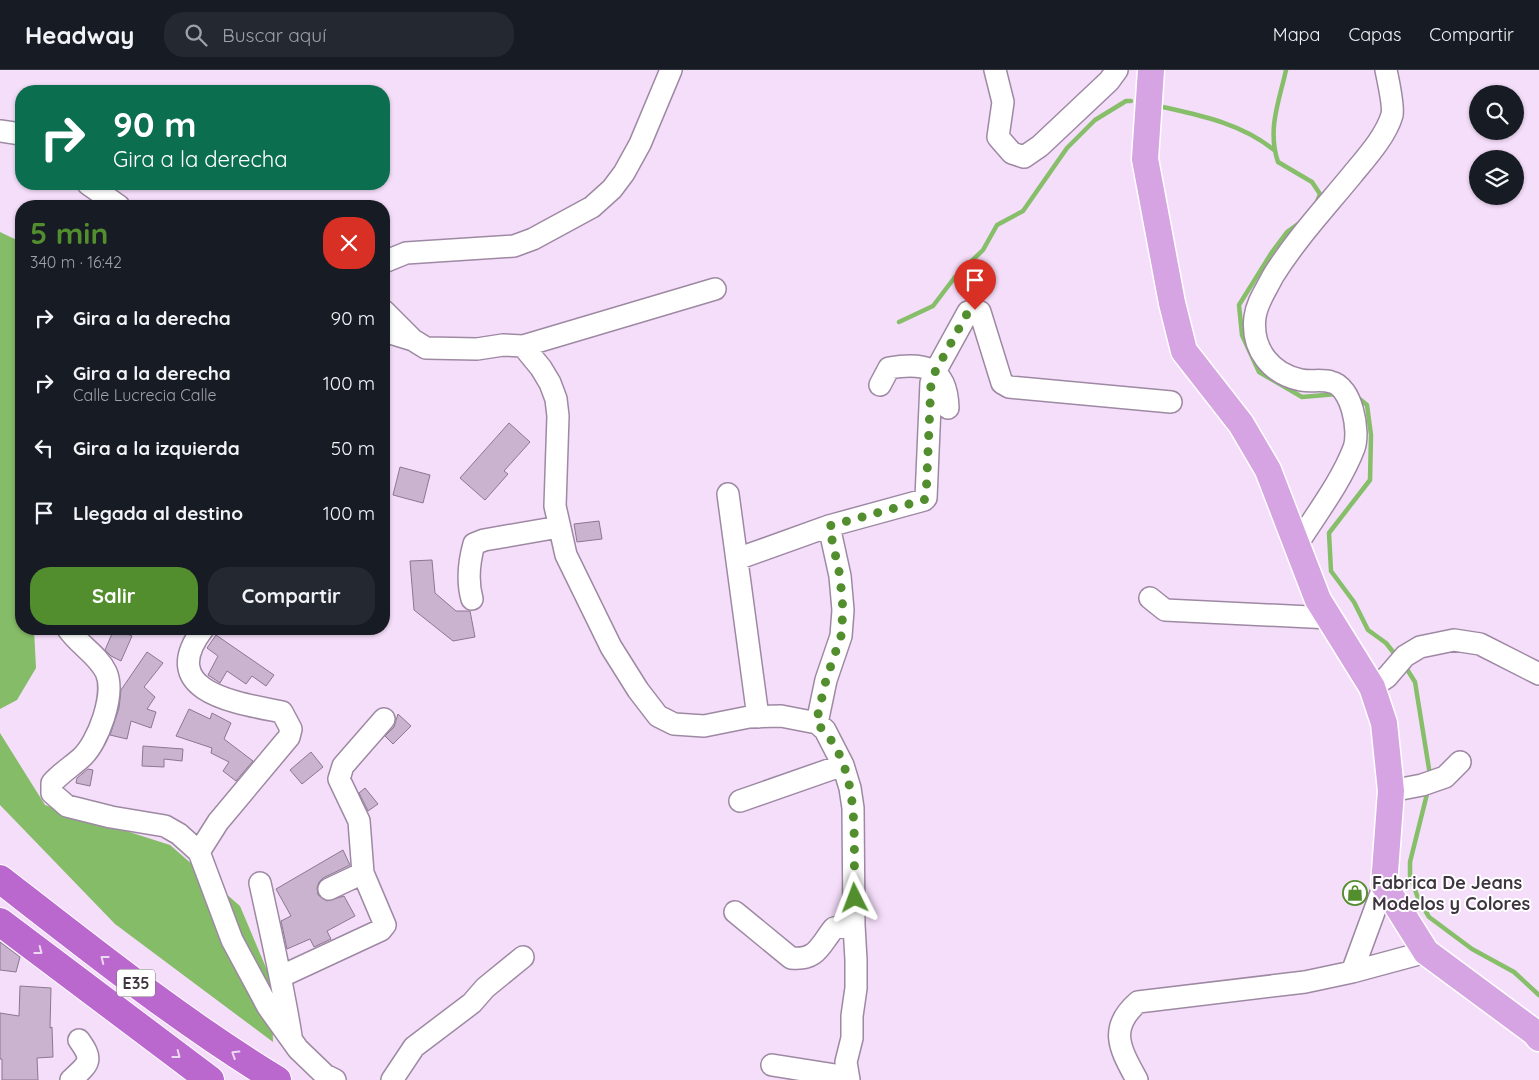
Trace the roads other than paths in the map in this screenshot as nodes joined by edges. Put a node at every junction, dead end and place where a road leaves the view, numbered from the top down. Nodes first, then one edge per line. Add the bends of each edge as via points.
1 (671, 70) edge
2 (996, 70) edge
3 (1117, 70) edge
4 (1151, 70) edge
5 (1386, 70) edge
6 (0, 131) edge
7 (15, 133) edge
8 (96, 190) edge
9 (111, 200) edge
10 (390, 260) edge
11 (715, 288) dead end
12 (390, 317) edge
13 (390, 333) edge
14 (413, 340) junction
15 (523, 346) junction
16 (935, 372) junction
17 (880, 385) dead end
18 (1171, 402) dead end
19 (948, 408) dead end
20 (728, 494) dead end
21 (829, 526) junction
22 (559, 527) junction
23 (1298, 543) junction
24 (737, 559) junction
25 (1150, 598) dead end
26 (472, 599) dead end
27 (1330, 618) junction
28 (74, 635) edge
29 (199, 635) edge
30 (1539, 674) edge
31 (1372, 687) junction
32 (758, 717) junction
33 (384, 719) dead end
34 (816, 723) junction
35 (843, 765) junction
36 (1452, 769) dead end
37 (1391, 791) junction
38 (740, 801) dead end
39 (199, 852) junction
40 (363, 873) junction
41 (0, 879) edge
42 (260, 883) dead end
43 (1384, 885) junction
44 (330, 890) dead end
45 (735, 912) dead end
46 (854, 925) junction
47 (5, 930) edge
48 (1426, 952) junction
49 (523, 957) dead end
50 (1352, 972) junction
51 (282, 976) junction
52 (1539, 1038) edge
53 (79, 1040) dead end
54 (292, 1042) junction
55 (772, 1065) dead end
56 (848, 1078) edge
57 (72, 1080) edge
58 (210, 1080) edge
59 (277, 1080) edge
60 (334, 1080) edge
61 (392, 1080) edge
62 (1137, 1080) edge

1 - 10 street via 640,144 624,173 592,207 534,239 514,246 406,253
2 - 3 street via 1003,102 998,137 1012,153 1024,157 1040,146
4 - 23 main road via 1145,159 1184,352 1241,424 1268,470
5 - 23 street via 1392,114 1374,148 1290,248 1258,302 1255,317 1254,331 1263,358 1293,378 1339,385 1356,426 1354,446 1345,468
6 - 7 street
8 - 9 street
11 - 15 street
12 - 14 street
13 - 14 street
14 - 15 street via 426,348
15 - 22 street via 541,368 556,399 555,506
16 - 17 street via 920,366 889,368
16 - 18 street via 968,312 975,310 980,312 984,322 1002,383 1009,387
16 - 19 street via 948,389
16 - 21 street via 931,383 927,493 924,500
20 - 24 street
21 - 24 street
21 - 34 street via 840,576 843,610 841,636
22 - 26 street via 474,544 470,557
22 - 32 street via 566,555 611,647 658,716 674,724 704,726
23 - 27 main road via 1318,600
24 - 32 street
25 - 27 street via 1165,610
27 - 31 main road
28 - 39 street via 106,672 110,687 100,731 82,758 63,770 52,783 52,793 67,806 165,826
29 - 39 street via 190,651 187,666 193,679 229,701 282,712 291,729 288,737 218,822
30 - 31 street via 1480,644 1454,640 1420,647
31 - 37 main road via 1384,723
32 - 34 street via 781,716
33 - 40 street via 343,766 339,779 360,821
34 - 35 street via 825,730
35 - 38 street
35 - 46 street via 853,808
36 - 37 street via 1422,785
37 - 43 main road
39 - 54 street via 232,940 268,1007
40 - 44 street
40 - 51 street via 385,926
59 -> 41 highway, E35 via 161,1003
42 - 51 street
43 - 48 main road
43 - 50 street
45 - 46 street via 792,958 803,960 818,951 834,928
46 - 56 street via 856,988 852,1038 846,1062
47 -> 58 highway, E35
48 - 50 street
48 - 52 main road
49 - 61 street via 472,1003 414,1047
50 - 62 street via 1305,982 1138,1002 1121,1021 1120,1037 1122,1052
51 - 54 street
53 - 57 street via 89,1058
54 - 60 street
55 - 56 street

